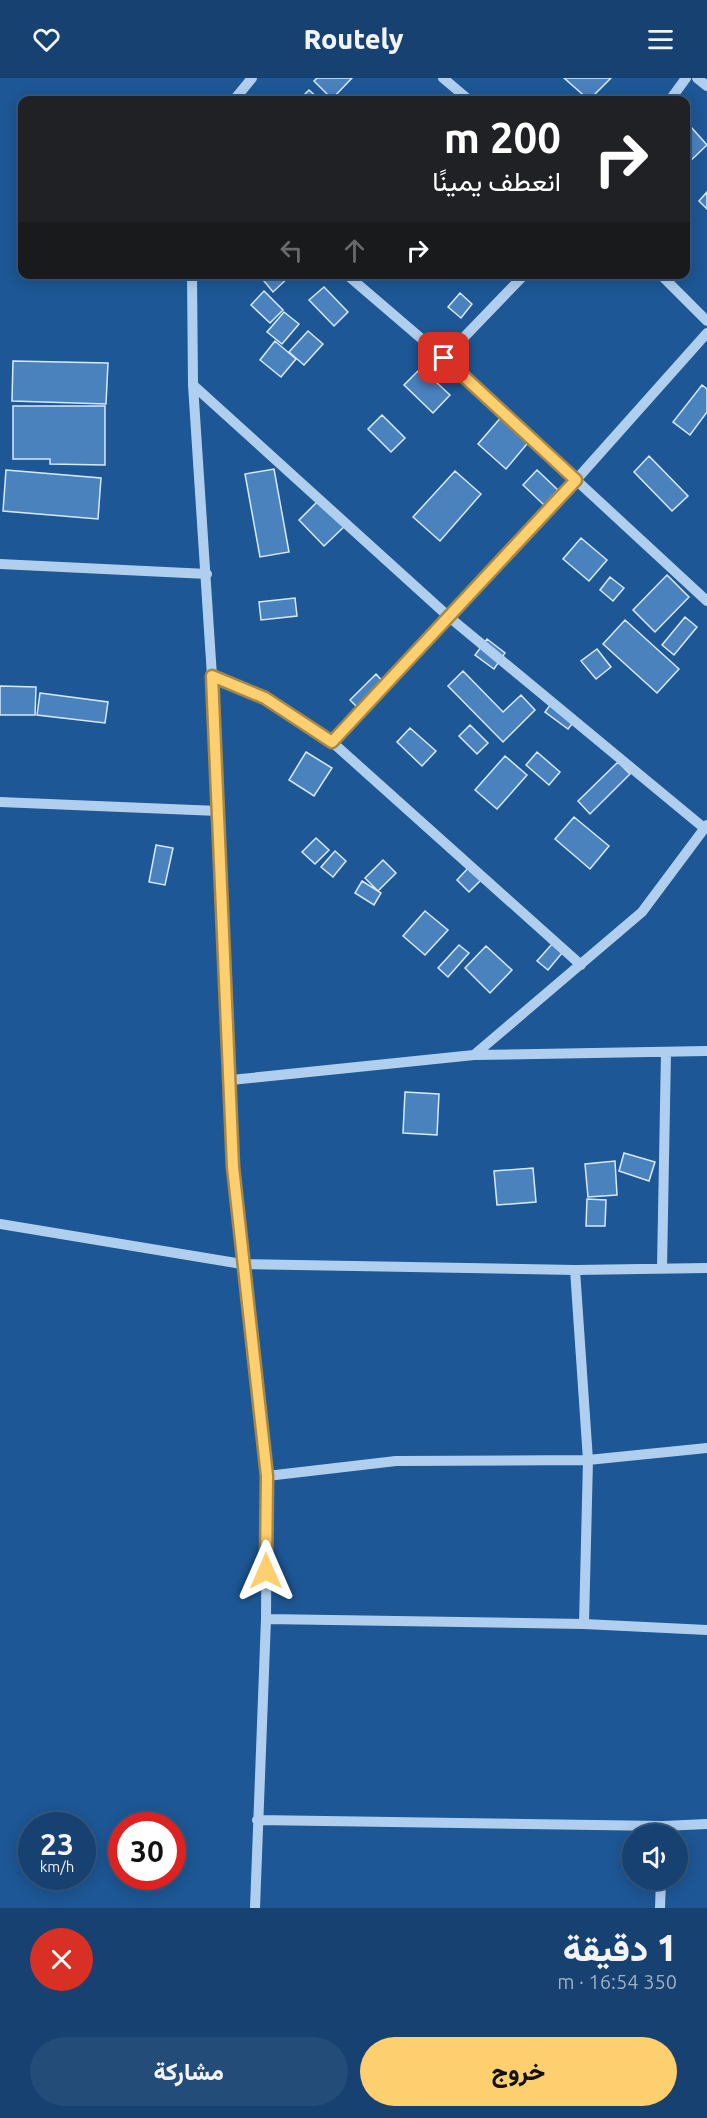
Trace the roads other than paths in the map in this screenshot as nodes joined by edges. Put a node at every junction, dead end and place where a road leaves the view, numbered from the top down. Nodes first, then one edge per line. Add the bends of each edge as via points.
1 (252, 78) edge
2 (443, 78) edge
3 (686, 78) edge
4 (697, 78) edge
5 (707, 86) edge
6 (237, 96) edge
7 (464, 96) edge
8 (673, 96) edge
9 (192, 279) edge
10 (352, 279) edge
11 (520, 279) edge
12 (665, 279) edge
13 (707, 321) edge
14 (707, 333) edge
15 (444, 358) junction
16 (193, 385) junction
17 (576, 480) junction
18 (0, 564) edge
19 (207, 574) junction
20 (707, 601) edge
21 (449, 617) junction
22 (212, 676) junction
23 (332, 742) junction
24 (0, 802) edge
25 (218, 811) junction
26 (706, 826) edge
27 (581, 965) junction
28 (707, 1051) edge
29 (666, 1052) junction
30 (474, 1055) junction
31 (231, 1080) junction
32 (0, 1224) edge
33 (242, 1264) junction
34 (662, 1268) junction
35 (707, 1268) edge
36 (575, 1270) junction
37 (707, 1448) edge
38 (588, 1460) junction
39 (267, 1476) junction
40 (266, 1619) junction
41 (584, 1624) junction
42 (707, 1630) edge
43 (257, 1820) junction
44 (707, 1824) edge
45 (688, 1827) edge
46 (622, 1830) edge
47 (661, 1890) edge
48 (255, 1908) edge
49 (660, 1908) edge

1 - 6 street
2 - 7 street
3 - 8 street
4 - 5 street
9 - 16 street
10 - 15 street
11 - 15 street
12 - 13 street
14 - 17 street
15 - 17 street
16 - 19 street
16 - 21 street
17 - 20 street
17 - 21 street
18 - 19 street
19 - 22 street
21 - 23 street
21 - 26 street
22 - 23 street via 265,698
22 - 25 street
23 - 27 street
24 - 25 street
25 - 31 street
26 - 27 street via 642,912
27 - 30 street
28 - 29 street
29 - 30 street
29 - 34 street
30 - 31 street
31 - 33 street via 233,1167
32 - 33 street
33 - 36 street
33 - 39 street
34 - 35 street
34 - 36 street
36 - 38 street
37 - 38 street
38 - 39 street via 396,1461
38 - 41 street
39 - 40 street
40 - 41 street
40 - 43 street
41 - 42 street
43 - 46 street
43 - 48 street
44 - 45 street
47 - 49 street

